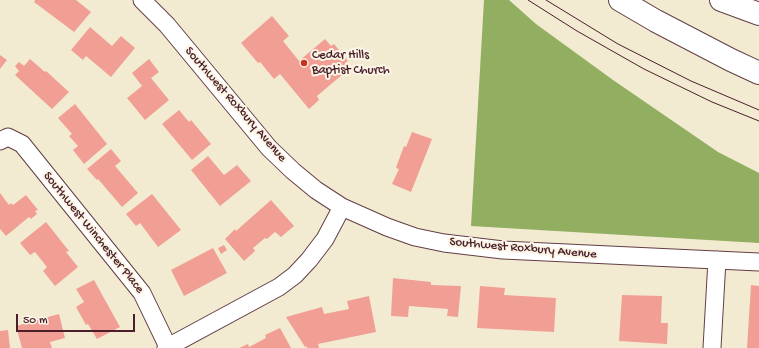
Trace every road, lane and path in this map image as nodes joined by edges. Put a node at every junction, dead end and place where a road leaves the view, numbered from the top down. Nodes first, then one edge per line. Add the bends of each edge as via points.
1 (142, 0) edge
2 (620, 0) edge
3 (721, 0) edge
4 (759, 14) edge
5 (759, 74) edge
6 (0, 141) edge
7 (342, 207) junction
8 (717, 260) junction
9 (759, 262) edge
10 (167, 348) edge
11 (712, 348) edge

1 - 7 street, Southwest Roxbury Avenue via 167,25 269,148 316,190
2 - 5 highway
3 - 4 highway
6 - 10 street, Southwest Winchester Place via 8,138 22,144 142,293
7 - 8 street, Southwest Roxbury Avenue via 414,237 444,243 503,250
7 - 10 street via 325,239 295,275 279,287
8 - 9 street, Southwest Roxbury Avenue
8 - 11 street

